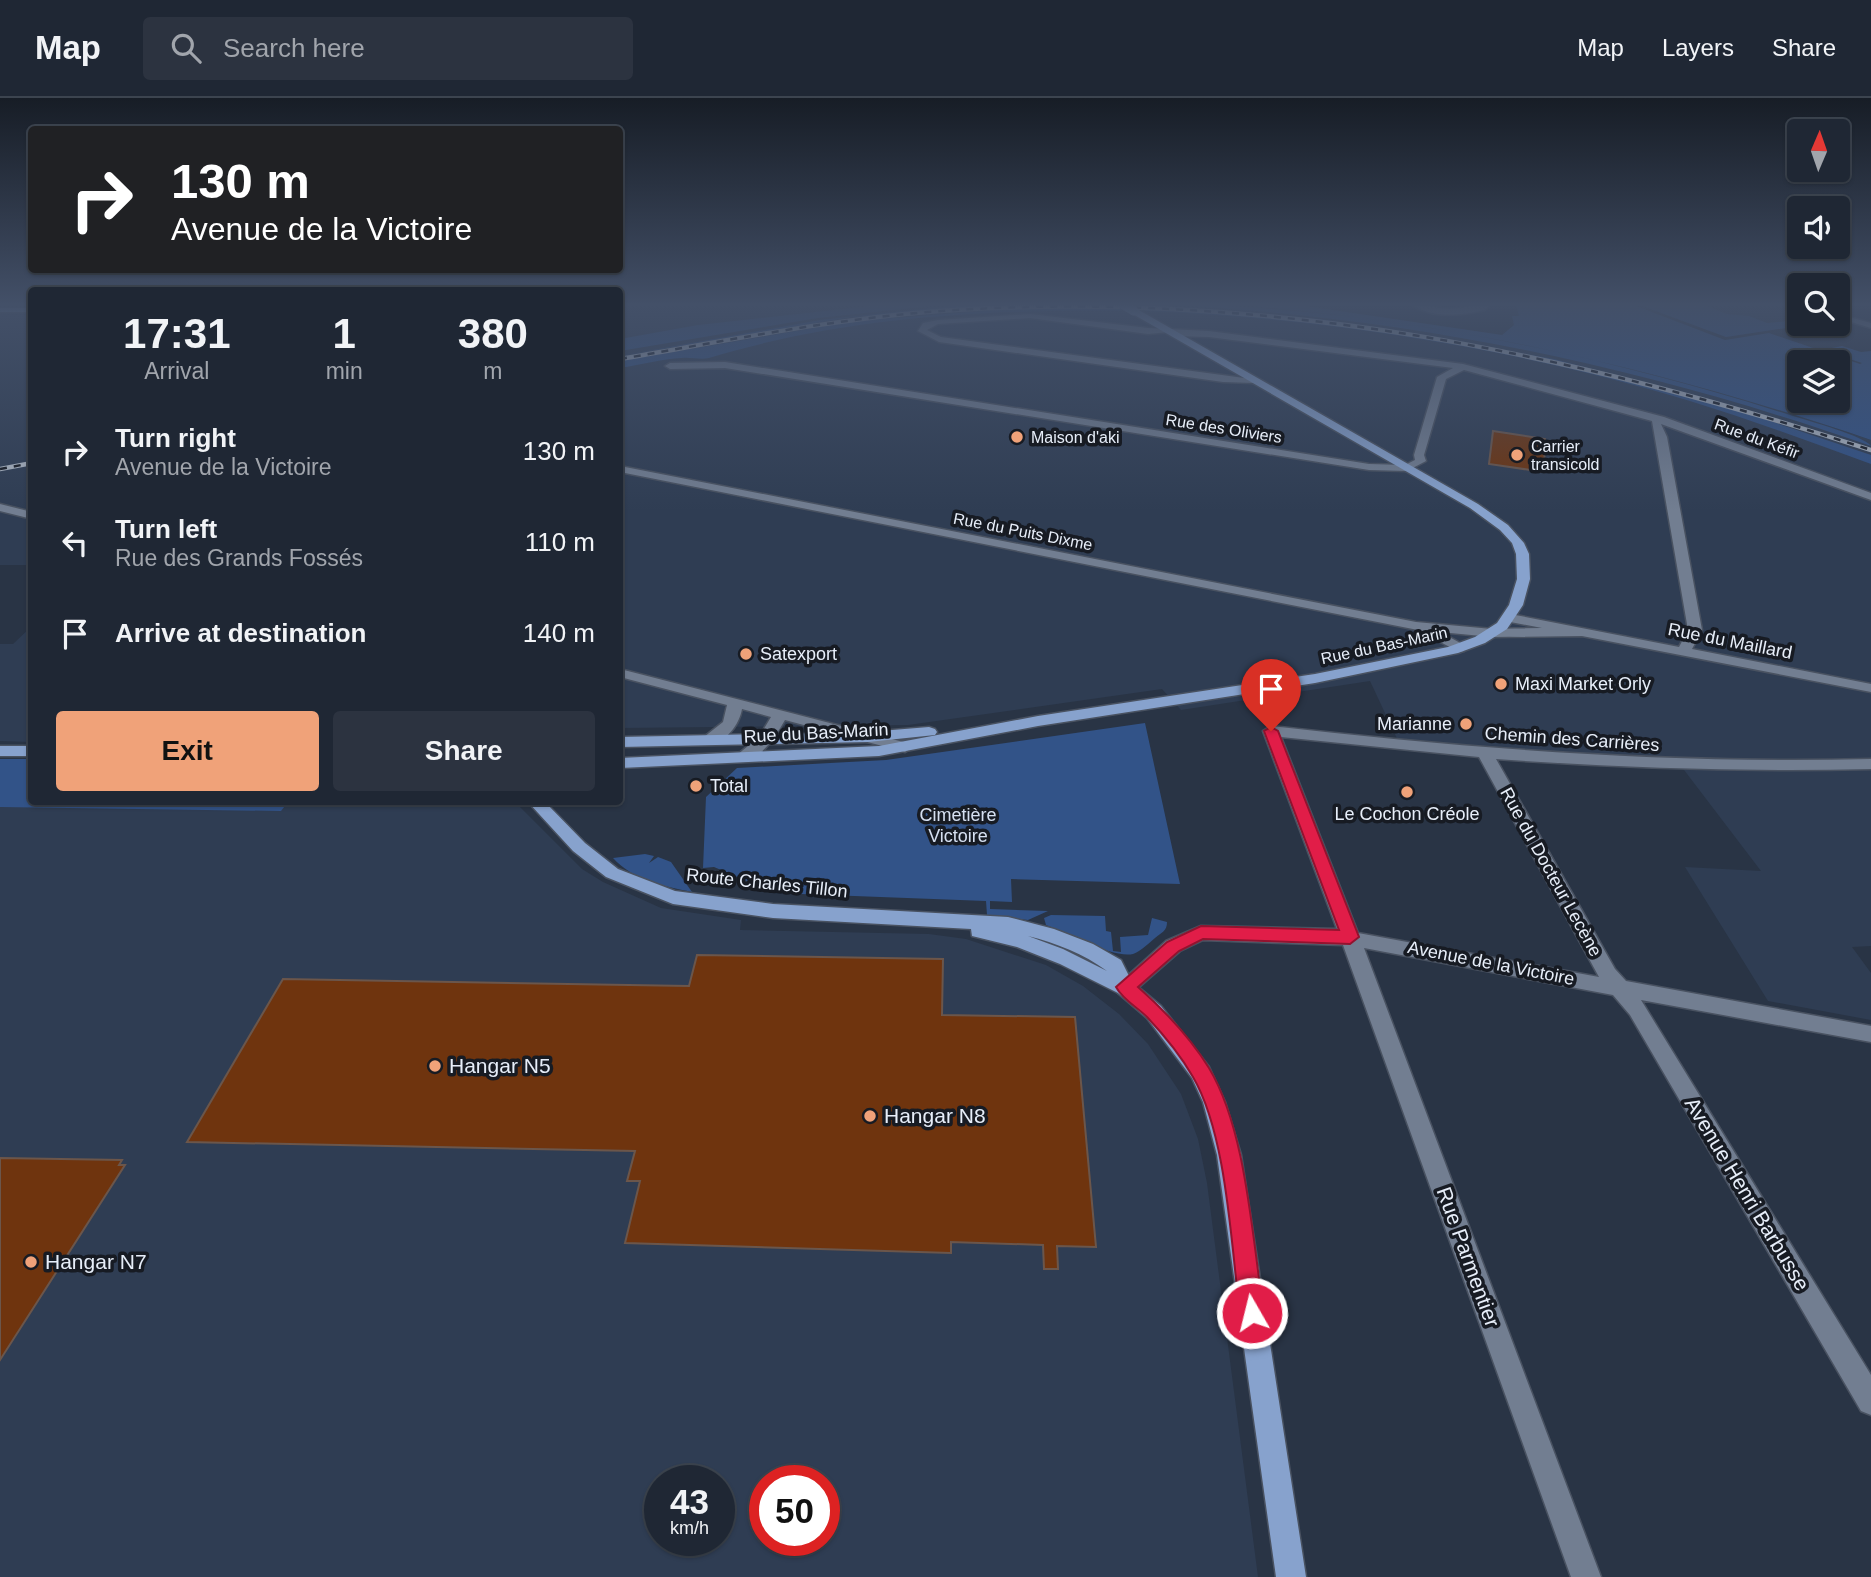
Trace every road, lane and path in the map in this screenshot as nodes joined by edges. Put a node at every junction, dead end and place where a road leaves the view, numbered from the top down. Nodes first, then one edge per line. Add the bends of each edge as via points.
1 (776, 373) edge
2 (1182, 373) edge
3 (1242, 373) joint
4 (1438, 373) edge
5 (1450, 373) edge
6 (1486, 373) edge
7 (1203, 376) junction
8 (1442, 377) junction
9 (1254, 380) junction
10 (1660, 419) junction
11 (1685, 428) junction
12 (1662, 437) junction
13 (1419, 455) junction
14 (1392, 460) junction
15 (1358, 464) junction
16 (1407, 468) junction
17 (623, 470) edge
18 (1871, 496) edge
19 (0, 507) edge
20 (28, 515) edge
21 (1510, 618) junction
22 (1419, 626) junction
23 (1583, 632) junction
24 (1492, 633) junction
25 (1459, 648) junction
26 (1683, 652) junction
27 (623, 674) edge
28 (1871, 688) edge
29 (735, 702) junction
30 (781, 714) junction
31 (1012, 725) junction
32 (1271, 731) joint
33 (869, 737) junction
34 (710, 740) junction
35 (765, 740) junction
36 (623, 742) edge
37 (905, 747) junction
38 (0, 751) edge
39 (28, 751) edge
40 (1485, 753) junction
41 (745, 755) junction
42 (623, 763) edge
43 (1871, 764) edge
44 (539, 805) edge
45 (553, 805) edge
46 (561, 826) junction
47 (1350, 937) junction
48 (1125, 987) junction
49 (1620, 988) junction
50 (1871, 1034) edge
51 (1860, 1367) edge
52 (1871, 1401) edge
53 (1291, 1577) edge
54 (1586, 1577) edge

1 - 15 street, Rue des Oliviers
2 - 7 street, Rue du Kéfir
3 - 7 street
3 - 9 main road
4 - 8 street
5 - 8 street
6 - 10 street, Rue du Kéfir
7 - 9 street
8 - 13 street
9 - 14 main road
10 - 11 street, Rue du Kéfir
10 - 12 street via 1656,423
11 - 12 street
11 - 18 street, Rue du Kéfir
12 - 26 street via 1695,630
13 - 14 street, Rue des Oliviers
13 - 16 street via 1421,461
14 - 15 street, Rue des Oliviers
14 - 16 main road
15 - 16 street, Rue des Oliviers
16 - 21 main road via 1489,516 1518,544 1522,556 1520,598
17 - 22 street, Rue du Puits Dixme
19 - 20 street
21 - 23 street, Rue du Maillard
21 - 24 main road, Rue du Bas-Marin
22 - 24 street, Rue du Puits Dixme
22 - 25 street, Rue du Puits Dixme
23 - 24 street, Rue du Maillard
23 - 26 street, Rue du Maillard
24 - 25 main road, Rue du Bas-Marin
25 - 31 main road, Rue du Bas-Marin via 1329,677
26 - 28 street, Rue du Maillard
27 - 29 street
29 - 30 street
29 - 34 street via 730,725
30 - 33 street
30 - 35 street
31 - 33 main road, Rue du Bas-Marin
31 - 37 main road, Rue du Bas-Marin
32 - 40 street, Chemin des Carrières
32 - 47 street, Rue Parmentier
33 - 35 main road, Rue du Bas-Marin
33 - 37 street
34 - 35 main road, Rue du Bas-Marin
34 - 36 main road, Rue du Bas-Marin
35 - 41 street
37 - 41 main road, Rue du Bas-Marin
38 - 39 main road
40 - 43 street, Chemin des Carrières via 1690,766
40 - 49 street, Rue du Docteur Lecène
41 - 42 main road, Rue du Bas-Marin
44 - 46 main road, Route Charles Tillon
45 - 46 main road
46 - 48 main road, Route Charles Tillon via 612,873 673,897 738,908 942,923 1032,945
47 - 48 street, Avenue de la Victoire via 1201,933 1173,946
47 - 49 street, Avenue de la Victoire
47 - 54 street, Rue Parmentier
48 - 53 main road, Route Charles Tillon via 1154,1012 1201,1073 1229,1155
49 - 50 street, Avenue de la Victoire
49 - 51 street, Avenue Henri Barbusse
51 - 52 street, Avenue Henri Barbusse

